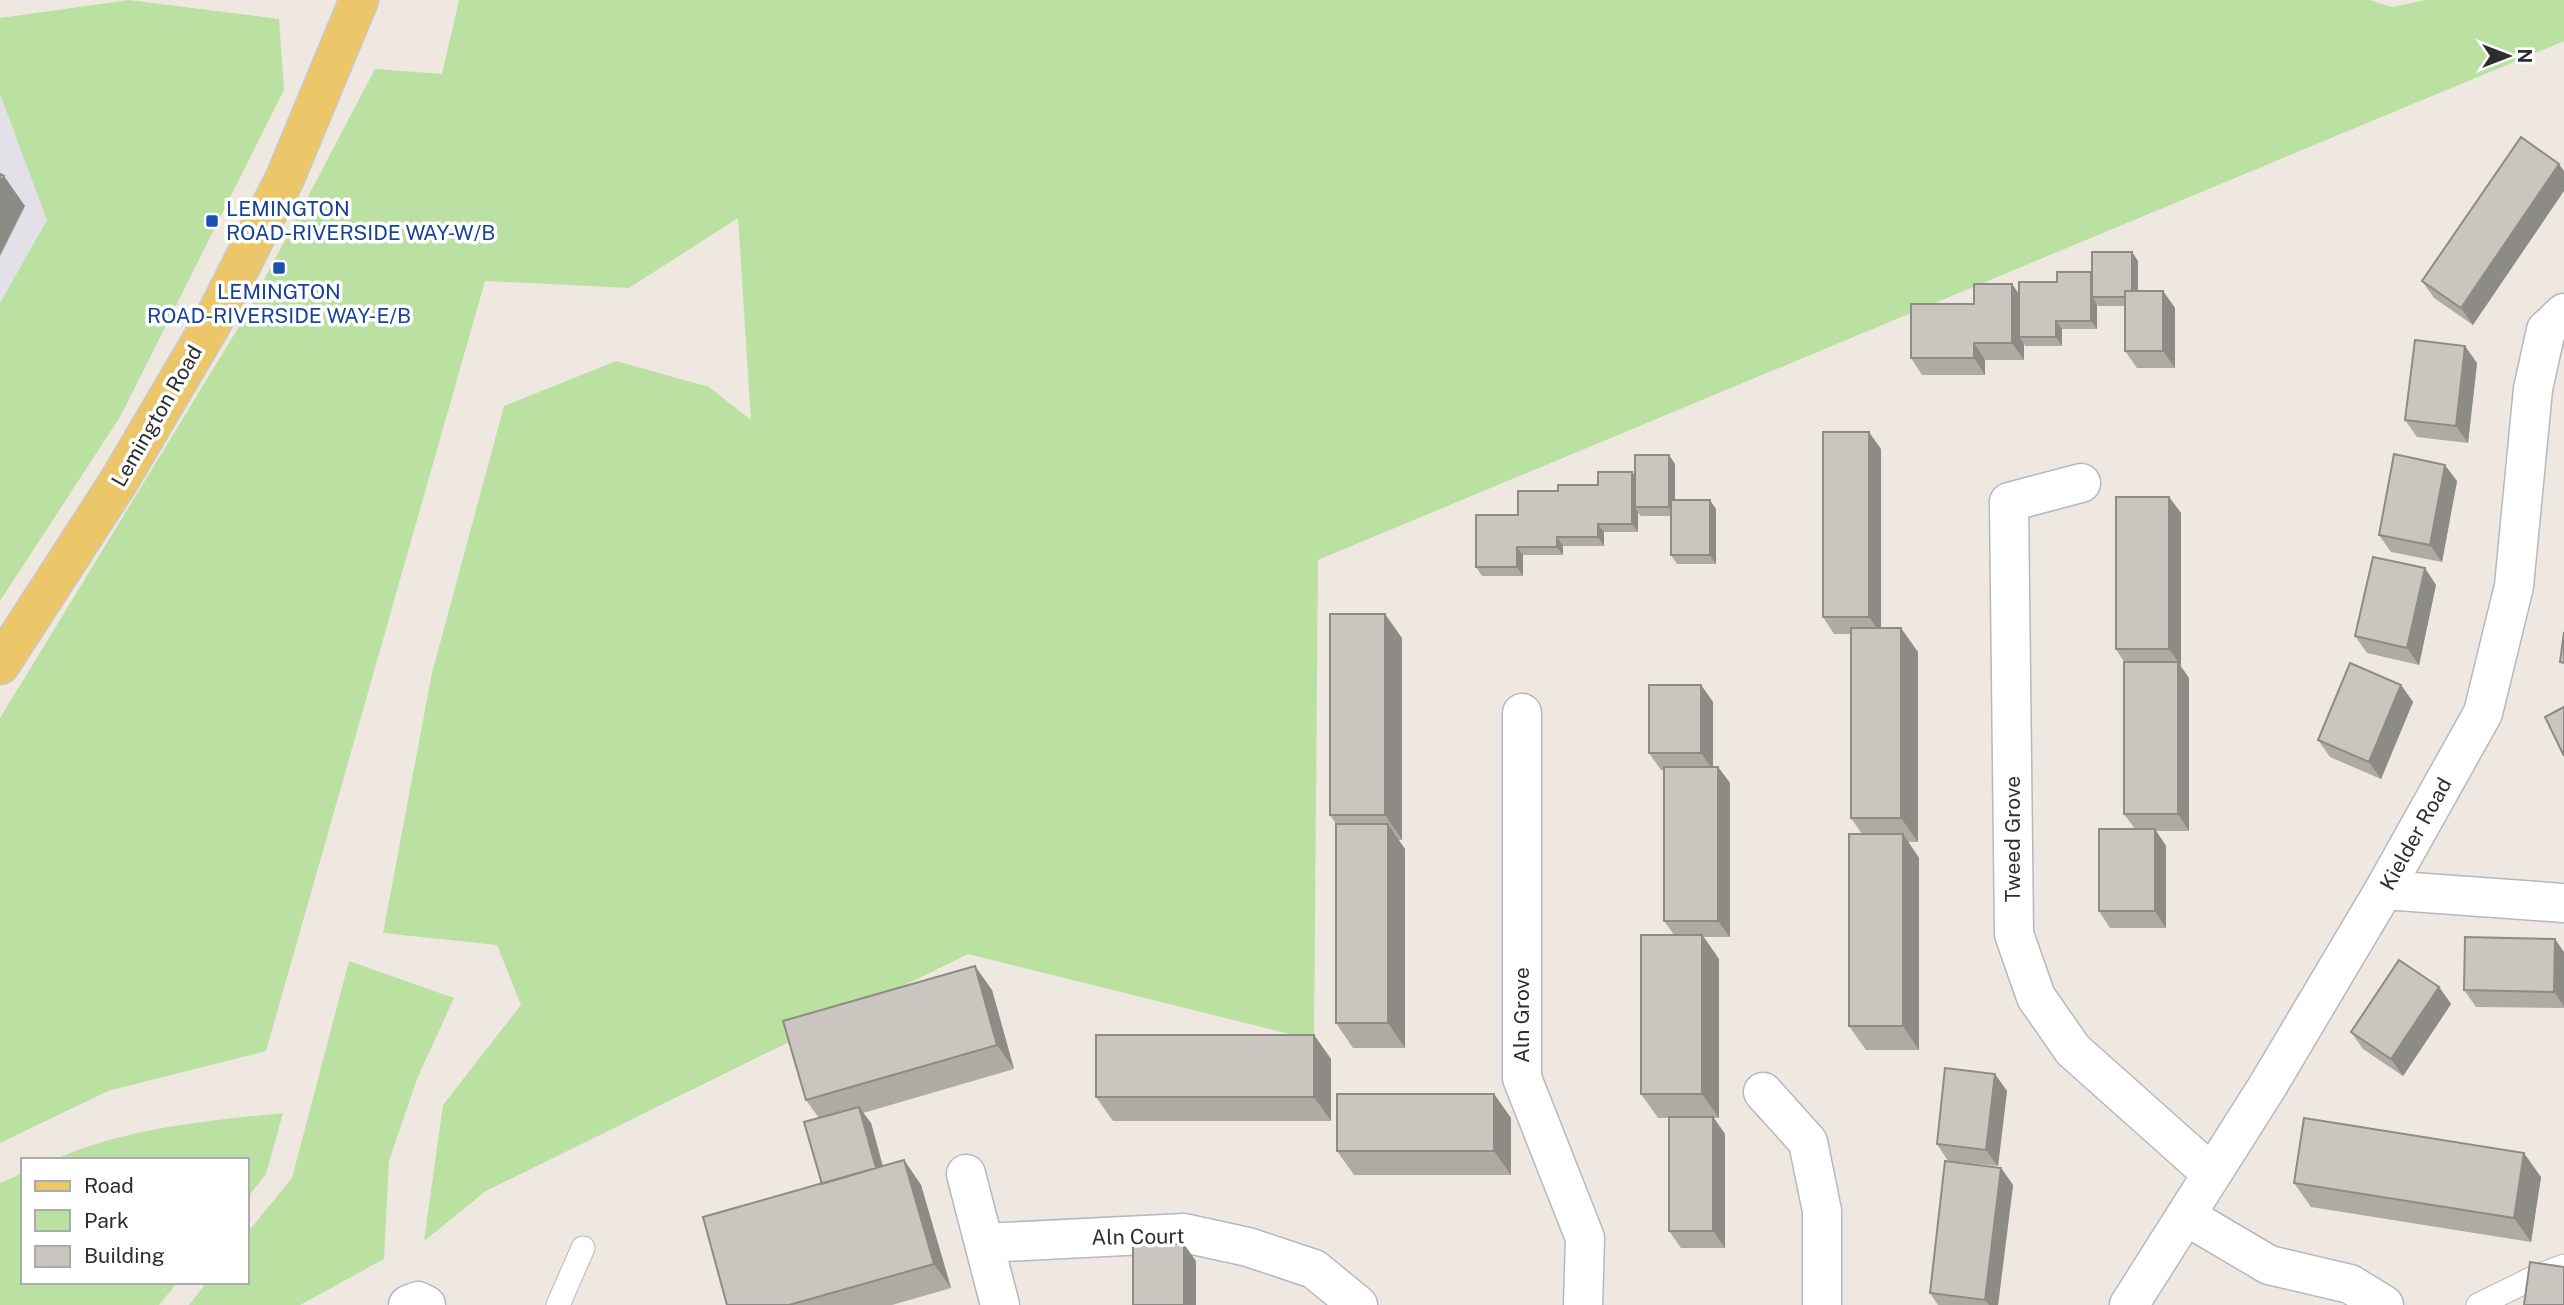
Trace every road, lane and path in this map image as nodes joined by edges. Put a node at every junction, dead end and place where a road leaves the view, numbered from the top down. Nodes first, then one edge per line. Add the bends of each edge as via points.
1 (359, 0) edge
2 (2564, 313) edge
3 (2081, 483) dead end
4 (0, 665) edge
5 (1521, 713) dead end
6 (2384, 890) junction
7 (2564, 903) edge
8 (1763, 1092) dead end
9 (966, 1174) dead end
10 (2212, 1174) junction
11 (2186, 1216) junction
12 (984, 1243) junction
13 (583, 1248) dead end
14 (2564, 1266) edge
15 (408, 1305) edge
16 (426, 1305) edge
17 (558, 1305) edge
18 (1000, 1305) edge
19 (1358, 1305) edge
20 (1583, 1305) edge
21 (1822, 1305) edge
22 (2129, 1305) edge
23 (2384, 1305) edge
24 (2478, 1305) edge

1 - 4 main road, Lemington Road via 285,178 212,323 119,481
2 - 6 street, Kielder Road via 2546,330 2533,389 2514,586 2483,713
3 - 10 street, Tweed Grove via 2009,502 2014,934 2036,997 2073,1050
5 - 20 street, Aln Grove via 1521,1078 1585,1238
6 - 7 street
6 - 10 street, Kielder Road
8 - 21 street via 1808,1142 1822,1210
9 - 12 street
10 - 11 street, Kielder Road
11 - 22 street, Kielder Road
11 - 23 street via 2269,1265 2350,1284
12 - 18 street
12 - 19 street, Aln Court via 1184,1234 1248,1247 1314,1269
13 - 17 lane
14 - 24 lane
15 - 16 street via 418,1301

